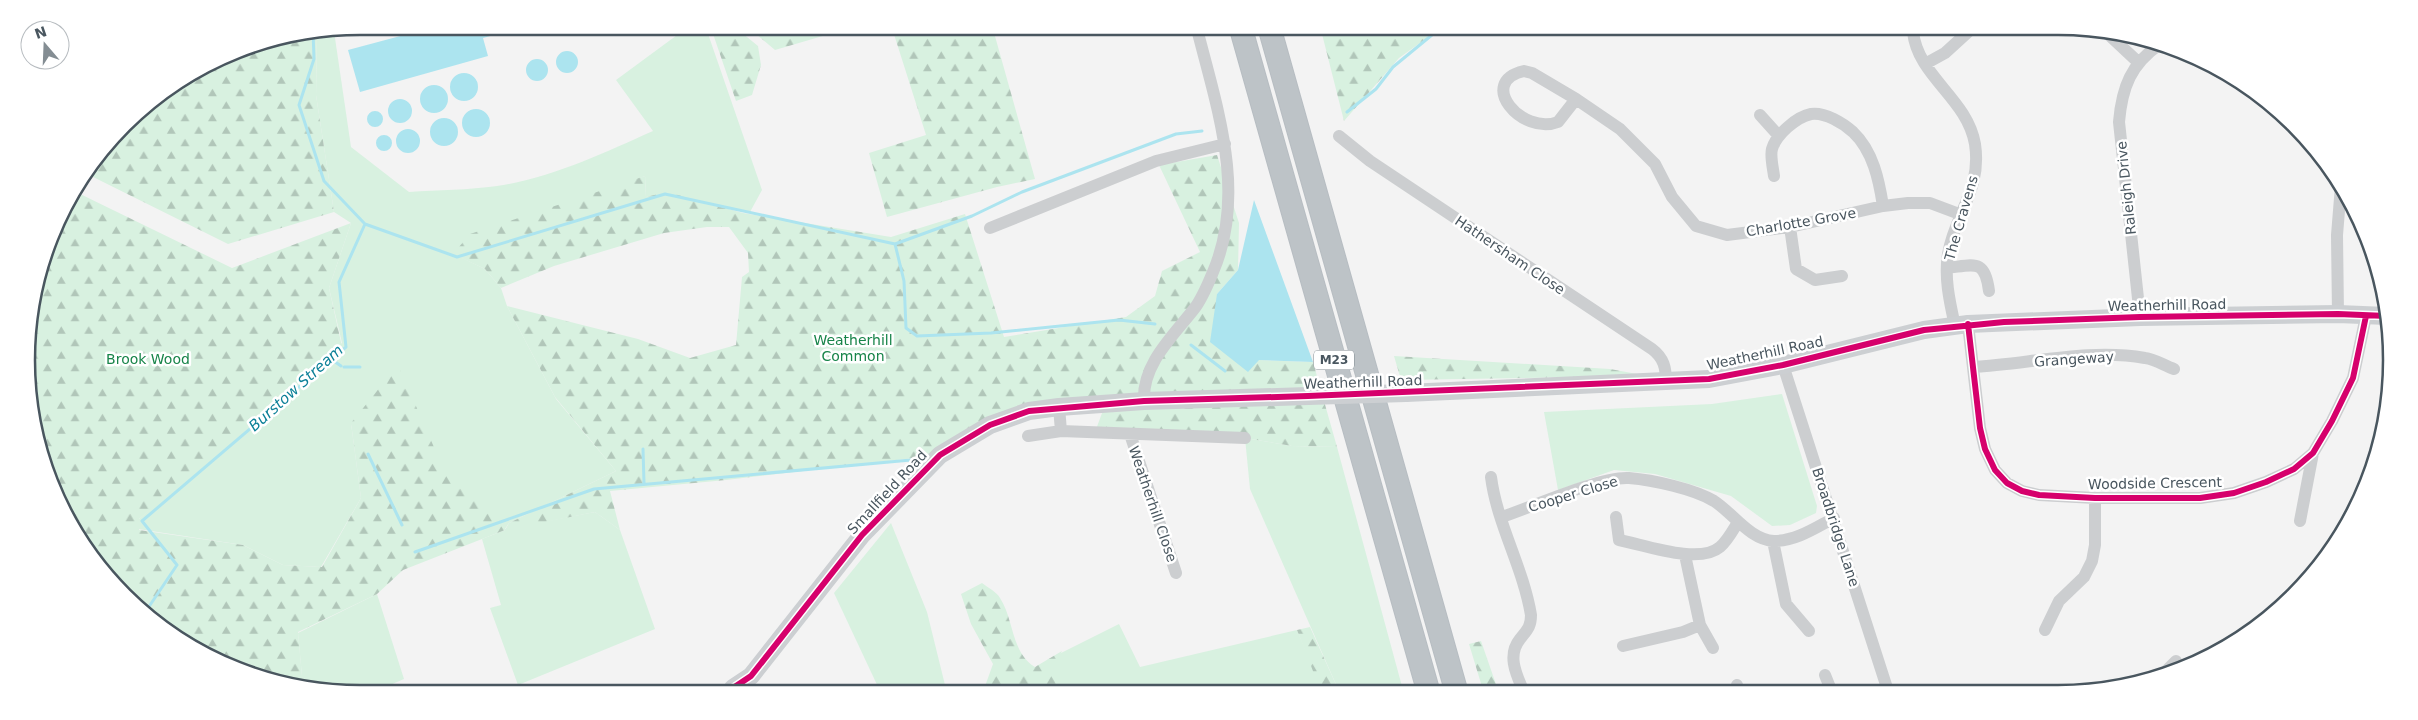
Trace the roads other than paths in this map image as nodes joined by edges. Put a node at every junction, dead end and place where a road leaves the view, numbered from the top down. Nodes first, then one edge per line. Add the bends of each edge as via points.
1 (1198, 35) edge
2 (1243, 35) edge
3 (1271, 35) edge
4 (1913, 35) edge
5 (1965, 35) edge
6 (2116, 40) edge
7 (2153, 49) edge
8 (2138, 62) junction
9 (1925, 64) junction
10 (1576, 99) junction
11 (1760, 115) dead end
12 (1778, 135) junction
13 (1339, 136) dead end
14 (1225, 144) junction
15 (1774, 176) dead end
16 (2340, 200) edge
17 (1883, 206) junction
18 (1962, 215) junction
19 (1790, 226) junction
20 (990, 228) dead end
21 (1947, 268) junction
22 (1842, 276) dead end
23 (1989, 291) dead end
24 (2338, 314) junction
25 (2366, 316) junction
26 (2380, 316) edge
27 (2140, 317) junction
28 (1961, 325) junction
29 (1783, 365) junction
30 (1973, 367) junction
31 (2174, 369) dead end
32 (1666, 382) junction
33 (1144, 401) junction
34 (1058, 407) junction
35 (1061, 431) junction
36 (1130, 434) junction
37 (1028, 436) dead end
38 (1245, 438) dead end
39 (2313, 453) junction
40 (1491, 477) dead end
41 (2095, 498) junction
42 (1502, 517) junction
43 (1616, 517) dead end
44 (1834, 518) junction
45 (2300, 521) dead end
46 (1738, 522) junction
47 (1772, 541) junction
48 (1685, 555) junction
49 (1176, 573) dead end
50 (1700, 625) junction
51 (2045, 630) dead end
52 (1809, 631) dead end
53 (1623, 646) dead end
54 (1713, 648) dead end
55 (2176, 661) dead end
56 (2174, 663) edge
57 (1825, 675) dead end
58 (737, 685) edge
59 (1427, 685) edge
60 (1455, 685) edge
61 (1521, 685) edge
62 (1829, 685) edge
63 (1886, 685) edge

1 - 14 street
2 - 59 highway, M23
3 - 60 highway, M23
4 - 9 street, The Cravens via 1915,47
5 - 9 street via 1945,53
6 - 8 street
7 - 8 street
8 - 27 street, Raleigh Drive via 2121,99 2119,122
9 - 18 street, The Cravens via 1936,82 1962,110 1974,142 1974,180
10 - 10 street, Charlotte Grove via 1558,122 1542,126 1511,109 1503,94 1509,78 1524,72 1532,73
10 - 19 street, Charlotte Grove via 1620,129 1655,164 1672,198 1696,226 1727,235
11 - 12 street
12 - 15 street via 1771,151
12 - 17 street via 1811,114 1834,118 1854,132 1867,152 1879,178
13 - 32 street, Hathersham Close via 1370,161 1660,355
14 - 20 street via 1156,160
14 - 33 street via 1226,233 1217,262 1195,308 1166,342 1150,370
16 - 24 street
17 - 18 street, Charlotte Grove via 1930,203
17 - 19 street, Charlotte Grove
18 - 21 street, The Cravens via 1948,254
19 - 22 street via 1796,270 1815,280
21 - 23 street, The Cravens via 1982,268 1987,272
21 - 28 street, The Cravens
24 - 25 street, Weatherhill Road
24 - 27 street, Weatherhill Road
25 - 26 street, Weatherhill Road
25 - 39 street, Woodside Crescent via 2353,378
27 - 28 street, Weatherhill Road
28 - 29 street, Weatherhill Road via 1901,335
28 - 30 street, Woodside Crescent
29 - 32 street, Weatherhill Road via 1709,379
29 - 44 street, Broadbridge Lane
30 - 31 street, Grangeway via 2064,357 2113,356 2147,358
30 - 41 street, Woodside Crescent via 1980,428 1995,470 2022,491
32 - 33 street, Weatherhill Road, bridge
33 - 34 street, Smallfield Road
34 - 35 street
34 - 58 street, Smallfield Road via 1029,411 990,425 940,455 862,535 750,676
35 - 36 street, Weatherhill Close
35 - 37 street, Weatherhill Close
36 - 38 street, Weatherhill Close
36 - 49 street, Weatherhill Close
39 - 41 street, Woodside Crescent via 2294,469 2234,493 2200,498
39 - 45 street, Woodside Crescent
40 - 42 street via 1494,498
41 - 51 street via 2092,561 2084,577 2059,602
42 - 46 street, Cooper Close via 1604,481 1627,478 1701,495
42 - 61 street via 1531,615 1531,625 1514,653 1513,664
43 - 48 street via 1619,540
44 - 47 street via 1792,539
44 - 63 street, Broadbridge Lane
46 - 47 street, Cooper Close
46 - 48 street via 1719,548 1700,555
47 - 52 street via 1786,604
48 - 50 street
50 - 53 street
50 - 54 street
55 - 56 street
57 - 62 street

